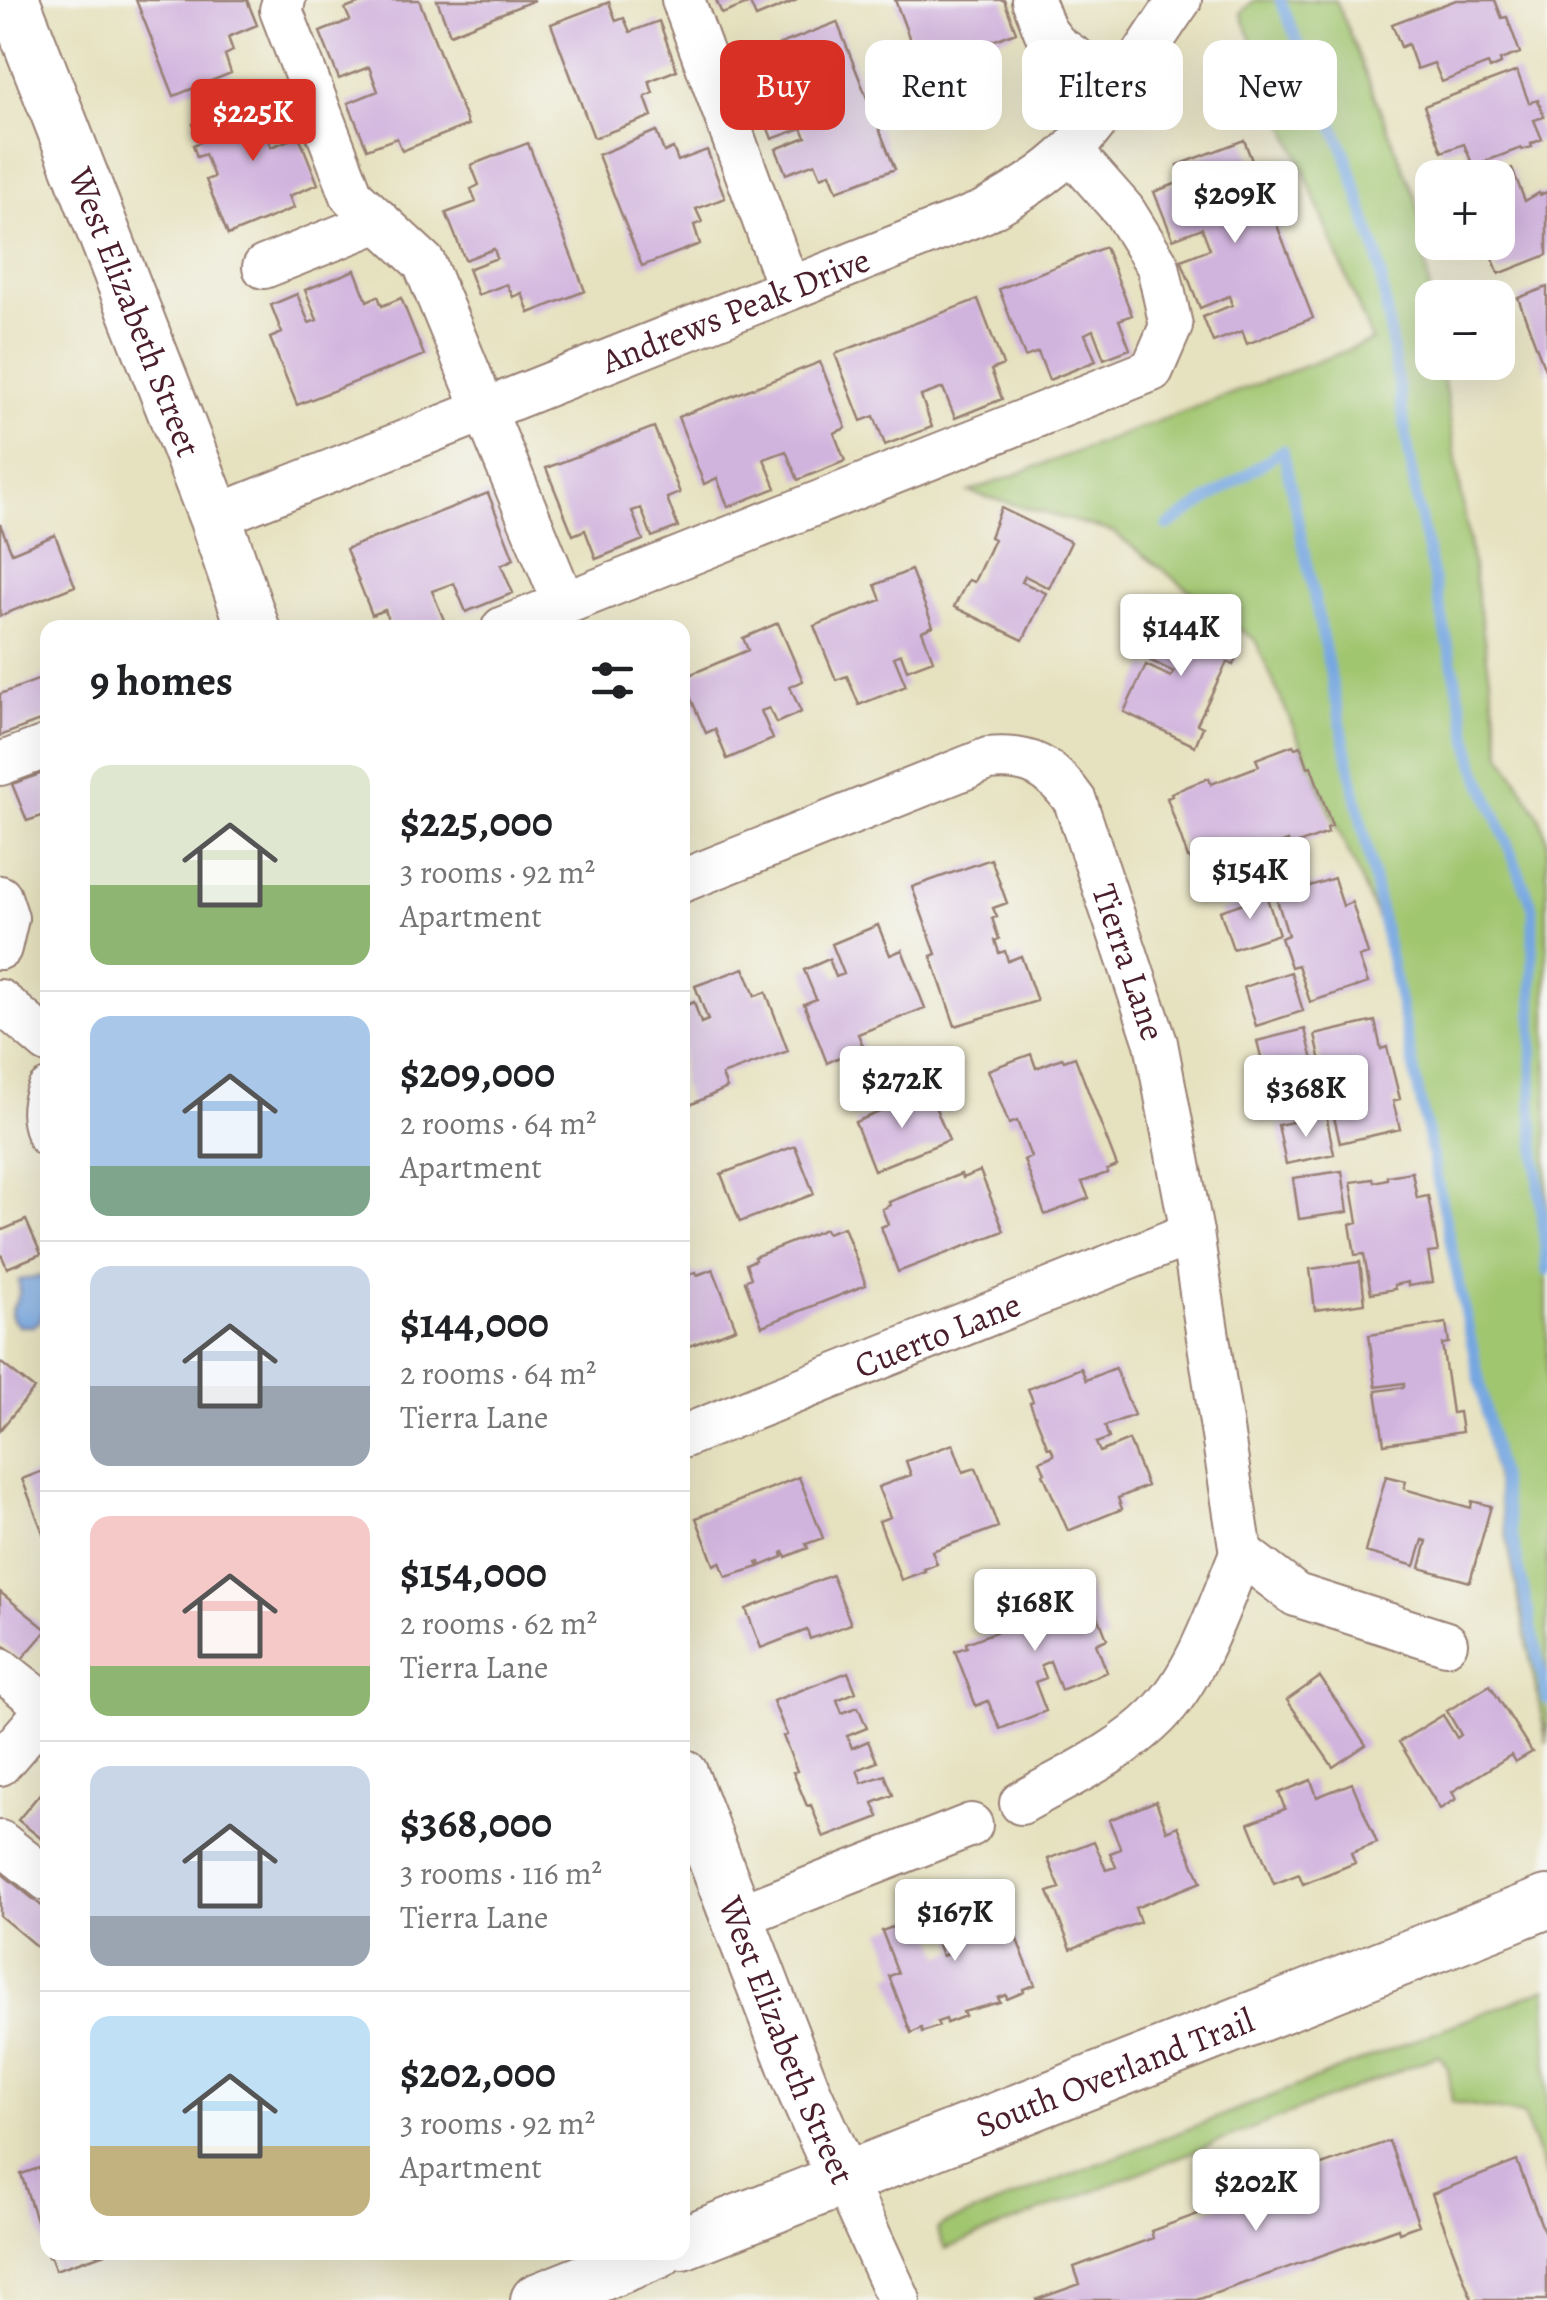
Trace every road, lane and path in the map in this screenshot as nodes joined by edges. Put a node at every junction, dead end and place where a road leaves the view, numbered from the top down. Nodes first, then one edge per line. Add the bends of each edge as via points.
1 (13, 0) edge
2 (284, 0) edge
3 (683, 0) edge
4 (1033, 0) edge
5 (1180, 0) edge
6 (1052, 40) edge
7 (1152, 40) edge
8 (1089, 130) edge
9 (1071, 151) junction
10 (379, 221) junction
11 (264, 267) dead end
12 (789, 289) junction
13 (484, 409) junction
14 (215, 516) junction
15 (564, 603) junction
16 (250, 620) edge
17 (523, 620) edge
18 (40, 749) edge
19 (0, 764) edge
20 (690, 878) edge
21 (0, 897) edge
22 (0, 948) edge
23 (0, 1001) edge
24 (40, 1035) edge
25 (1192, 1233) junction
26 (690, 1434) edge
27 (1241, 1553) junction
28 (1446, 1643) dead end
29 (0, 1670) edge
30 (40, 1702) edge
31 (40, 1717) edge
32 (0, 1764) edge
33 (690, 1796) edge
34 (1021, 1803) dead end
35 (971, 1825) dead end
36 (0, 1842) edge
37 (40, 1874) edge
38 (1547, 1902) edge
39 (738, 1918) junction
40 (844, 2180) junction
41 (690, 2240) edge
42 (638, 2260) edge
43 (537, 2300) edge
44 (900, 2300) edge

1 - 14 main road, West Elizabeth Street
2 - 10 street via 281,10 352,196
3 - 12 street
4 - 6 street
5 - 7 street, Andrews Peak Drive
8 - 9 street, Andrews Peak Drive
9 - 12 street, Andrews Peak Drive via 984,212
9 - 15 street via 1124,211 1158,266 1171,326 1152,370
10 - 11 street
10 - 13 street via 424,263
12 - 13 street, Andrews Peak Drive
13 - 14 street, Andrews Peak Drive
13 - 15 street
14 - 16 main road, West Elizabeth Street
15 - 17 street
18 - 19 street
20 - 25 street, Tierra Lane via 988,759 1012,757 1042,766 1074,801 1156,1043
21 - 22 street via 7,918
23 - 24 street
25 - 26 street, Cuerto Lane
25 - 27 street, Tierra Lane
27 - 28 street via 1296,1596
27 - 34 street via 1182,1684 1156,1717 1108,1754
29 - 30 street
31 - 32 street
33 - 39 main road, West Elizabeth Street
35 - 39 street
36 - 37 street
38 - 40 main road, South Overland Trail
39 - 40 main road, West Elizabeth Street
40 - 41 main road, South Overland Trail
40 - 44 street, West Elizabeth Street
42 - 43 main road

